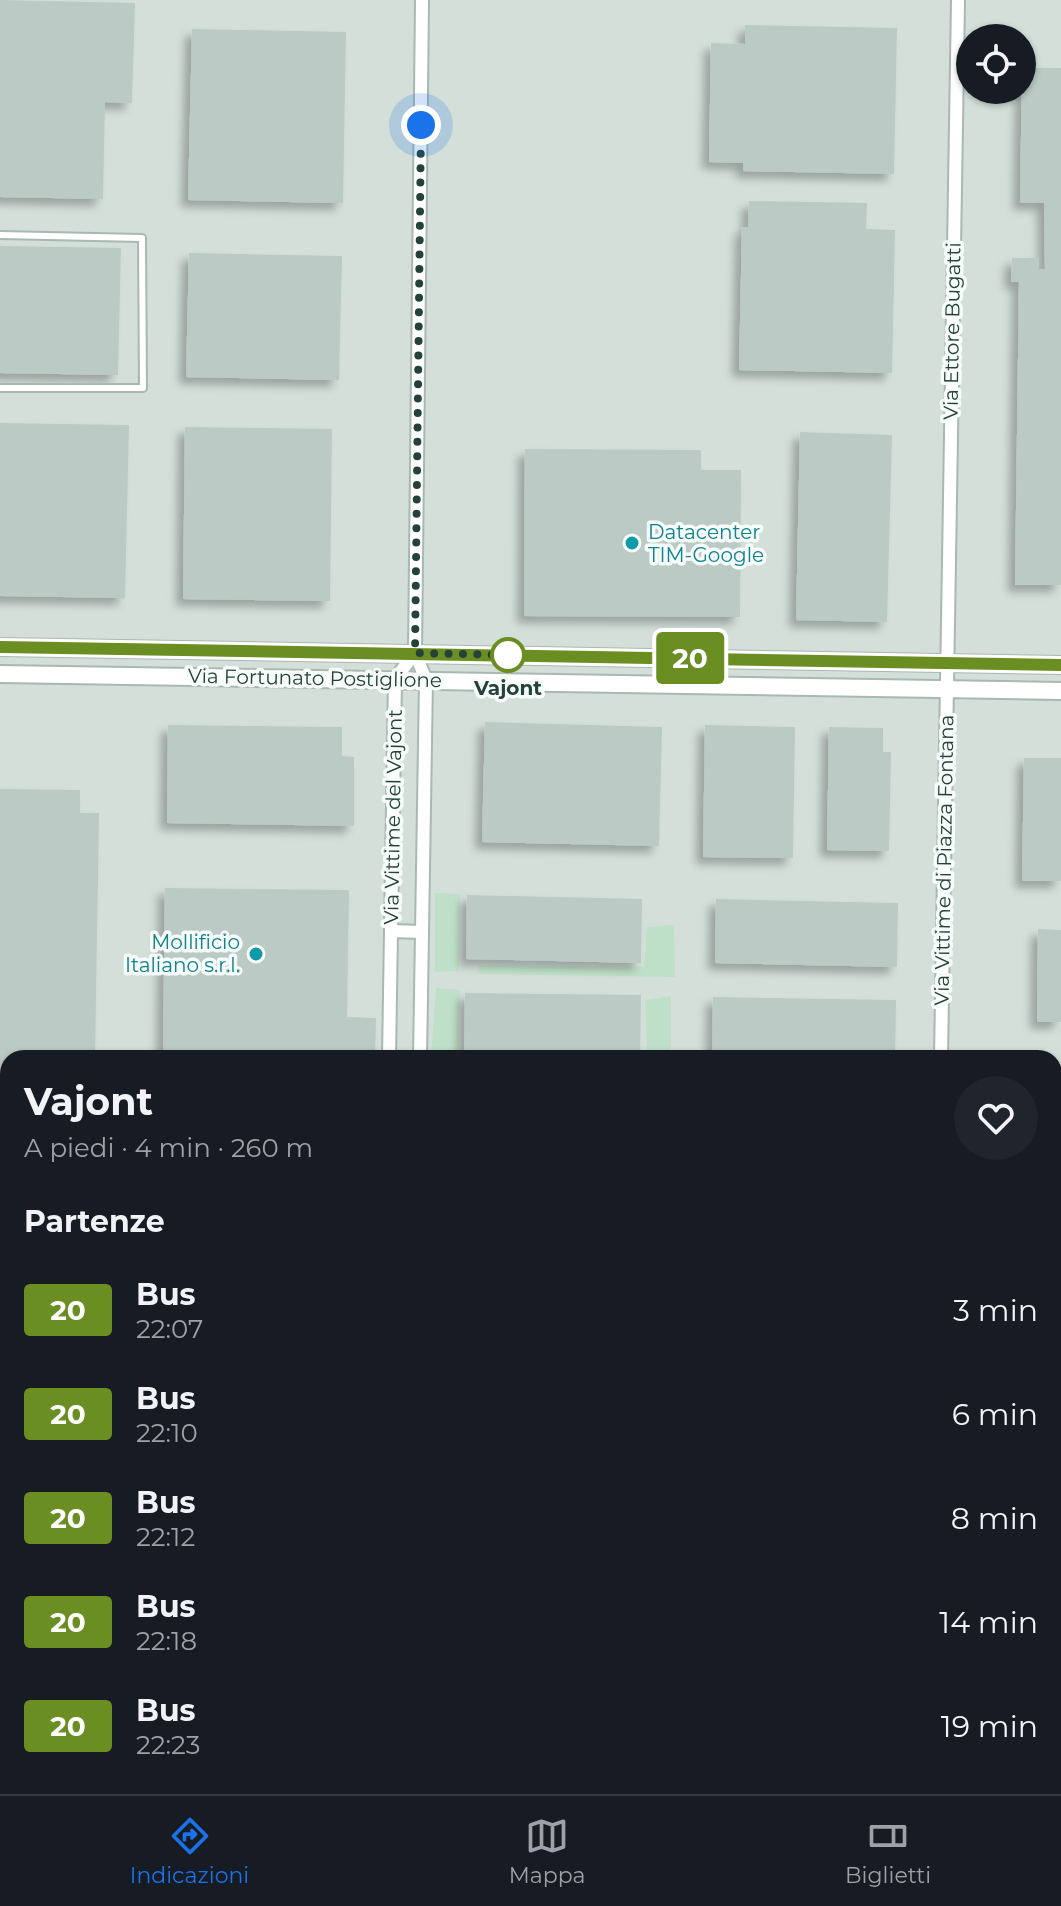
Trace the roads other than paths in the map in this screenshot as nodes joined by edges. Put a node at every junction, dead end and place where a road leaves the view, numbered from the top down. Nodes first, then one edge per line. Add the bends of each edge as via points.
1 (422, 0) edge
2 (958, 0) edge
3 (0, 235) edge
4 (0, 388) edge
5 (0, 647) edge
6 (111, 648) junction
7 (415, 653) junction
8 (662, 658) junction
9 (946, 663) junction
10 (1061, 665) edge
11 (0, 674) edge
12 (111, 675) junction
13 (395, 679) junction
14 (426, 680) junction
15 (662, 684) junction
16 (946, 689) junction
17 (1061, 691) edge
18 (391, 931) junction
19 (422, 932) junction
20 (389, 1050) edge
21 (420, 1050) edge
22 (941, 1050) edge

1 - 7 street
2 - 9 street, Via Ettore Bugatti
3 - 4 lane via 142,238 143,388
5 - 6 street, Via Fortunato Postiglione
6 - 7 street, Via Fortunato Postiglione
6 - 12 lane
7 - 8 street, Via Fortunato Postiglione
7 - 13 street
7 - 14 street, Via Vittime del Vajont
8 - 9 street, Via Fortunato Postiglione
8 - 15 lane
9 - 10 street, Via Fortunato Postiglione
9 - 16 street, Via Vittime di Piazza Fontana
11 - 12 street, Via Fortunato Postiglione
12 - 13 street, Via Fortunato Postiglione
13 - 14 street, Via Fortunato Postiglione
13 - 18 street, Via Vittime del Vajont
14 - 15 street, Via Fortunato Postiglione
14 - 19 street, Via Vittime del Vajont
15 - 16 street, Via Fortunato Postiglione
16 - 17 street, Via Fortunato Postiglione
16 - 22 street, Via Vittime di Piazza Fontana
18 - 19 street
18 - 20 street, Via Vittime del Vajont
19 - 21 street, Via Vittime del Vajont

